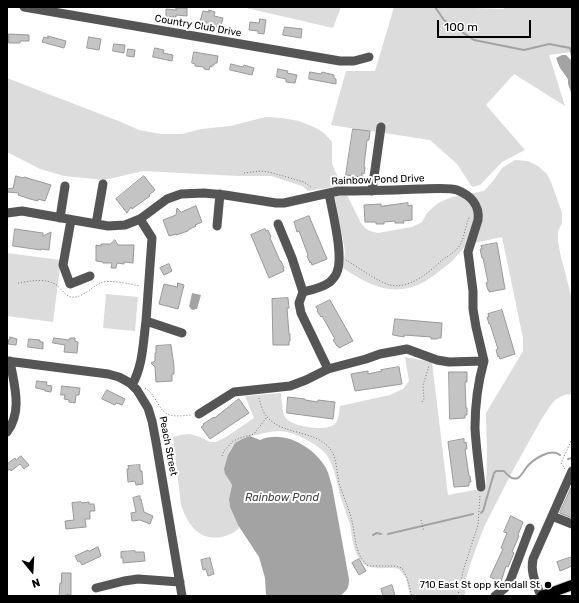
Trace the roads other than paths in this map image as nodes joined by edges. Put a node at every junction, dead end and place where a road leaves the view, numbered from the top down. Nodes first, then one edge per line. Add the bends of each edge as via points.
1 (24, 7) edge
2 (369, 57) dead end
3 (380, 127) dead end
4 (103, 184) dead end
5 (65, 186) dead end
6 (372, 191) junction
7 (329, 192) junction
8 (220, 194) junction
9 (7, 213) edge
10 (60, 218) junction
11 (140, 219) junction
12 (71, 220) junction
13 (96, 224) junction
14 (278, 224) dead end
15 (217, 226) dead end
16 (90, 276) dead end
17 (303, 292) junction
18 (146, 321) junction
19 (182, 332) dead end
20 (9, 361) edge
21 (484, 361) junction
22 (328, 369) junction
23 (134, 387) junction
24 (199, 414) road end
25 (7, 432) edge
26 (572, 471) edge
27 (481, 487) road end
28 (552, 516) junction
29 (572, 524) edge
30 (530, 528) dead end
31 (180, 582) junction
32 (572, 584) edge
33 (96, 588) dead end
34 (182, 596) edge
35 (495, 596) edge
36 (541, 596) edge

1 - 2 street, Country Club Drive via 340,61
3 - 6 street
4 - 13 street
5 - 10 street
6 - 7 street, Rainbow Pond Drive
6 - 21 street, Rainbow Pond Drive via 456,189 474,202 479,215 468,252 473,309
7 - 8 street, Rainbow Pond Drive via 284,203
7 - 17 street via 338,246 337,272 329,283
8 - 11 street, Rainbow Pond Drive via 181,194 167,199
8 - 15 street
9 - 10 street, Rainbow Pond Drive via 22,211
10 - 12 street, Rainbow Pond Drive
11 - 13 street, Rainbow Pond Drive via 125,225
11 - 18 street via 152,238
12 - 13 street, Rainbow Pond Drive
12 - 16 street via 64,270 70,284
14 - 17 street
17 - 22 street via 299,303 301,313
18 - 19 street
18 - 23 street via 142,355
20 - 23 street via 108,374 119,377
20 - 25 street via 17,409
21 - 22 street via 449,362 407,349
21 - 27 street via 480,375 475,429
22 - 24 street via 290,386 233,392
23 - 31 street, Peach Street via 148,408 152,421
26 - 28 street
28 - 29 street
28 - 36 street via 532,564 532,573
30 - 35 street via 508,585
31 - 33 street via 138,579
31 - 34 street, Peach Street
32 - 36 main road

